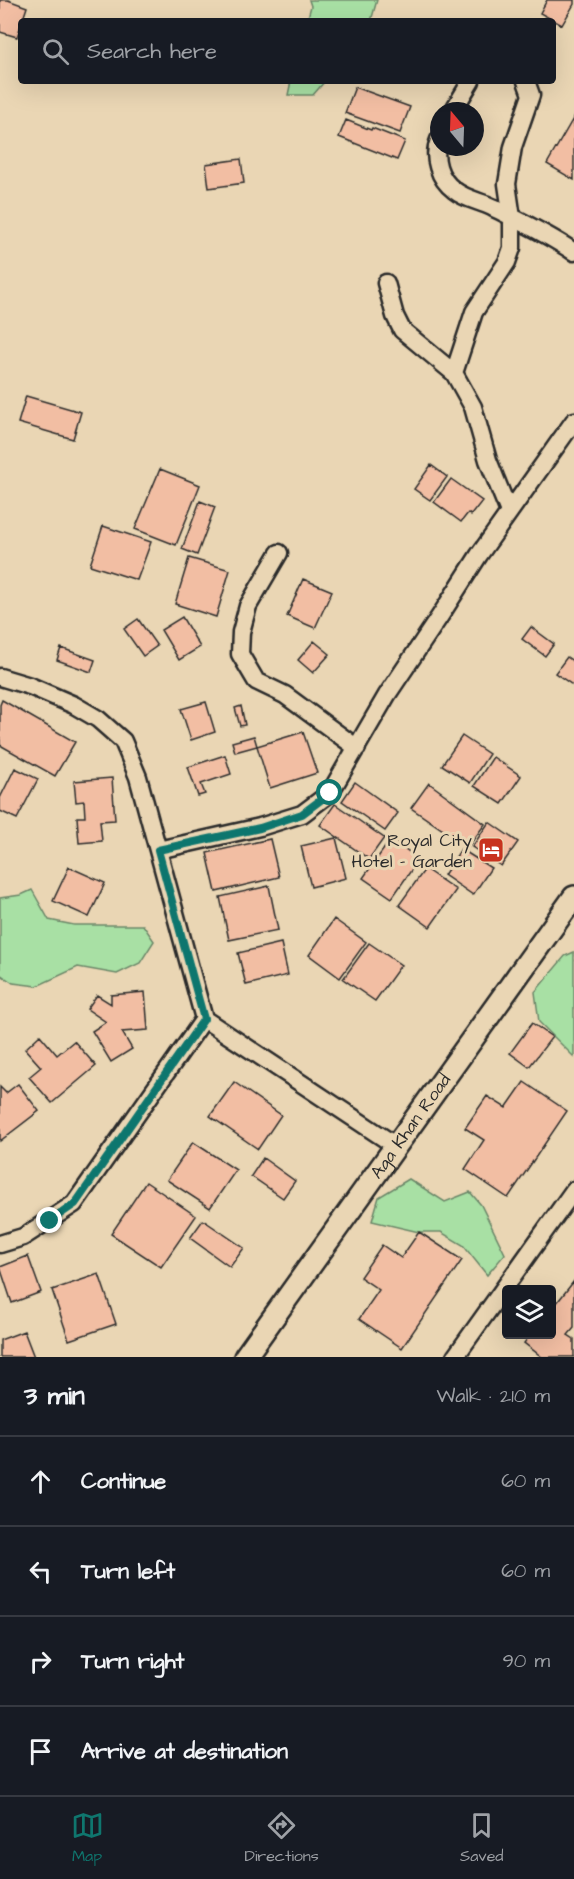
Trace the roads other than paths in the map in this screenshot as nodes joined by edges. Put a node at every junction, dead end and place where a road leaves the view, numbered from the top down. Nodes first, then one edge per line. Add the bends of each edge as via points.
1 (469, 84) edge
2 (527, 84) edge
3 (458, 102) edge
4 (436, 156) edge
5 (512, 218) junction
6 (574, 252) edge
7 (386, 282) dead end
8 (454, 373) junction
9 (574, 421) edge
10 (509, 512) junction
11 (279, 553) dead end
12 (0, 677) edge
13 (357, 747) junction
14 (158, 850) junction
15 (574, 897) edge
16 (204, 1019) junction
17 (396, 1146) junction
18 (571, 1201) edge
19 (0, 1244) edge
20 (245, 1357) edge
21 (455, 1357) edge

1 - 3 street
2 - 5 street via 531,95 513,147 507,184
4 - 5 street via 444,180 453,190
5 - 6 street
5 - 8 street via 512,248 507,262 474,312
7 - 8 street via 402,330
8 - 10 street via 472,407
9 - 10 street
10 - 13 street via 387,695
11 - 13 street via 248,606 240,654 256,681 285,695
12 - 14 street via 74,705 123,741 138,777
13 - 14 street via 330,793 302,814 260,828
14 - 16 street
15 - 17 street, Aga Khan Road
16 - 17 street
16 - 19 street via 75,1204 23,1237
17 - 20 street, Aga Khan Road
18 - 21 street

